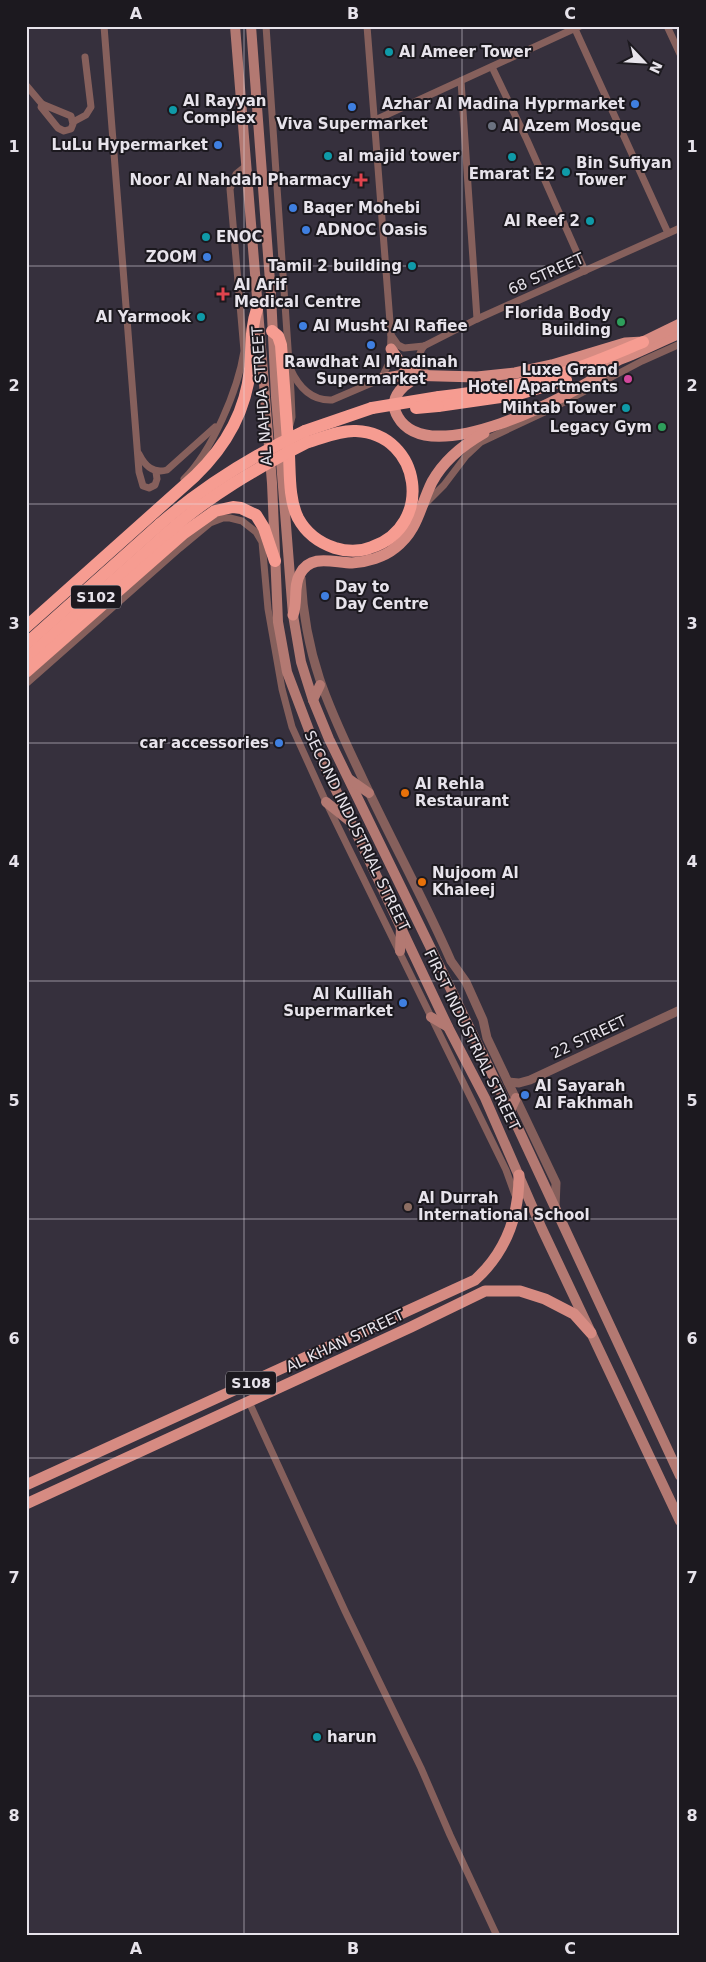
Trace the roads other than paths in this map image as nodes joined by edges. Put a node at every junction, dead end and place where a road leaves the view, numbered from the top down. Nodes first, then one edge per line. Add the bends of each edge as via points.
1 (104, 26) edge
2 (235, 26) edge
3 (251, 26) edge
4 (266, 26) edge
5 (367, 26) edge
6 (667, 26) edge
7 (578, 27) edge
8 (680, 54) edge
9 (85, 57) dead end
10 (492, 66) junction
11 (460, 81) junction
12 (26, 85) edge
13 (42, 104) junction
14 (73, 120) junction
15 (373, 121) junction
16 (246, 166) junction
17 (680, 228) edge
18 (668, 234) junction
19 (585, 271) junction
20 (257, 308) junction
21 (478, 319) junction
22 (680, 324) edge
23 (272, 332) junction
24 (680, 333) edge
25 (390, 335) junction
26 (643, 342) junction
27 (680, 344) edge
28 (424, 346) junction
29 (391, 350) junction
30 (614, 363) junction
31 (290, 368) junction
32 (427, 376) junction
33 (381, 379) junction
34 (438, 401) junction
35 (218, 424) junction
36 (498, 425) junction
37 (287, 430) junction
38 (307, 436) junction
39 (137, 451) junction
40 (156, 472) junction
41 (160, 507) junction
42 (422, 508) junction
43 (162, 529) junction
44 (275, 561) junction
45 (301, 572) junction
46 (293, 615) junction
47 (26, 627) edge
48 (26, 644) edge
49 (282, 649) junction
50 (26, 659) edge
51 (277, 664) junction
52 (26, 672) edge
53 (26, 684) edge
54 (320, 685) junction
55 (313, 700) junction
56 (348, 779) junction
57 (369, 793) junction
58 (326, 802) junction
59 (353, 824) junction
60 (401, 924) junction
61 (400, 952) junction
62 (680, 1010) edge
63 (680, 1016) edge
64 (432, 1017) junction
65 (448, 1026) junction
66 (508, 1082) junction
67 (516, 1098) junction
68 (510, 1111) junction
69 (519, 1175) junction
70 (518, 1204) junction
71 (555, 1206) junction
72 (591, 1333) junction
73 (249, 1402) junction
74 (680, 1476) edge
75 (26, 1485) edge
76 (26, 1504) edge
77 (680, 1521) edge
78 (497, 1936) edge

1 - 39 street
2 - 16 main road, AL NAHDA STREET
3 - 23 main road, AL NAHDA STREET
4 - 31 street
5 - 15 street
6 - 8 street
7 - 10 street
7 - 18 street
9 - 14 street via 91,107 88,113
10 - 11 street
10 - 19 street
11 - 15 street
11 - 21 street
12 - 13 street
13 - 14 street
13 - 14 street via 60,130 69,130
15 - 25 street
16 - 20 main road, AL NAHDA STREET
16 - 35 street via 236,174 230,189 244,351 239,375
17 - 18 street, 68 STREET
18 - 19 street, 68 STREET
19 - 21 street, 68 STREET
20 - 41 highway via 248,382 237,419 208,464
20 - 44 main road, AL NAHDA STREET via 272,483
21 - 28 street, 68 STREET
22 - 26 main road, S102
23 - 37 highway via 280,340
23 - 46 main road, AL NAHDA STREET
24 - 30 main road, S102
25 - 28 street, 68 STREET via 404,348
25 - 29 street
26 - 32 main road via 625,343 515,373 477,377
26 - 34 highway, S102 via 544,378
27 - 42 street via 481,442
28 - 32 street via 418,361
29 - 32 main road via 402,365
29 - 33 street via 388,368
30 - 34 highway, S102 via 531,391 478,401
30 - 36 main road via 601,374 552,401
31 - 33 street via 300,387 324,400 337,399
31 - 37 street via 292,417
32 - 33 main road
32 - 36 main road via 407,382 395,399 396,412 407,426 425,434 445,436
34 - 38 highway, S102, bridge via 406,409 372,412 329,431
35 - 40 street via 172,467
35 - 41 street via 199,461 166,496
36 - 42 main road via 454,454 432,482
37 - 38 highway via 294,506 305,529 326,545 351,552 379,545 398,532 410,511 413,485 404,457 376,436 357,431
38 - 43 highway, S102, bridge
39 - 40 street via 146,465
39 - 40 street via 139,478 143,486 155,485
41 - 47 highway
42 - 45 main road via 411,533 384,555 358,562 318,560
43 - 48 highway, S102
43 - 50 highway, S102
44 - 49 main road, FIRST INDUSTRIAL STREET
44 - 52 highway via 256,515 233,507 215,510 184,533
45 - 46 main road
45 - 54 street via 306,627
46 - 55 main road, FIRST INDUSTRIAL STREET via 301,662
49 - 51 main road
49 - 59 main road, FIRST INDUSTRIAL STREET via 287,672 315,746
51 - 53 street, SECOND INDUSTRIAL STREET via 262,542 247,524 223,518 210,523 180,548
51 - 58 street, SECOND INDUSTRIAL STREET via 292,727
54 - 55 main road
54 - 57 street
55 - 56 main road, FIRST INDUSTRIAL STREET
56 - 57 main road
56 - 68 main road, FIRST INDUSTRIAL STREET
57 - 66 street via 451,961 466,982
58 - 59 main road
58 - 61 street, SECOND INDUSTRIAL STREET
59 - 60 main road, FIRST INDUSTRIAL STREET
60 - 61 main road
60 - 65 main road, FIRST INDUSTRIAL STREET
61 - 64 street, SECOND INDUSTRIAL STREET
62 - 66 street, 22 STREET via 530,1080
63 - 67 street, 22 STREET via 528,1085
64 - 65 main road
64 - 70 street, SECOND INDUSTRIAL STREET via 506,1170
65 - 69 main road, FIRST INDUSTRIAL STREET
66 - 67 street
67 - 68 main road
67 - 71 street via 556,1183
68 - 71 main road, FIRST INDUSTRIAL STREET
69 - 70 main road
69 - 72 main road, FIRST INDUSTRIAL STREET
70 - 75 main road, AL KHAN STREET / S108 via 513,1224 501,1248 475,1280
71 - 74 main road, FIRST INDUSTRIAL STREET
72 - 73 main road, AL KHAN STREET / S108 via 574,1314 545,1299 520,1291 484,1290
72 - 77 main road, FIRST INDUSTRIAL STREET
73 - 76 main road, AL KHAN STREET / S108
73 - 78 street

